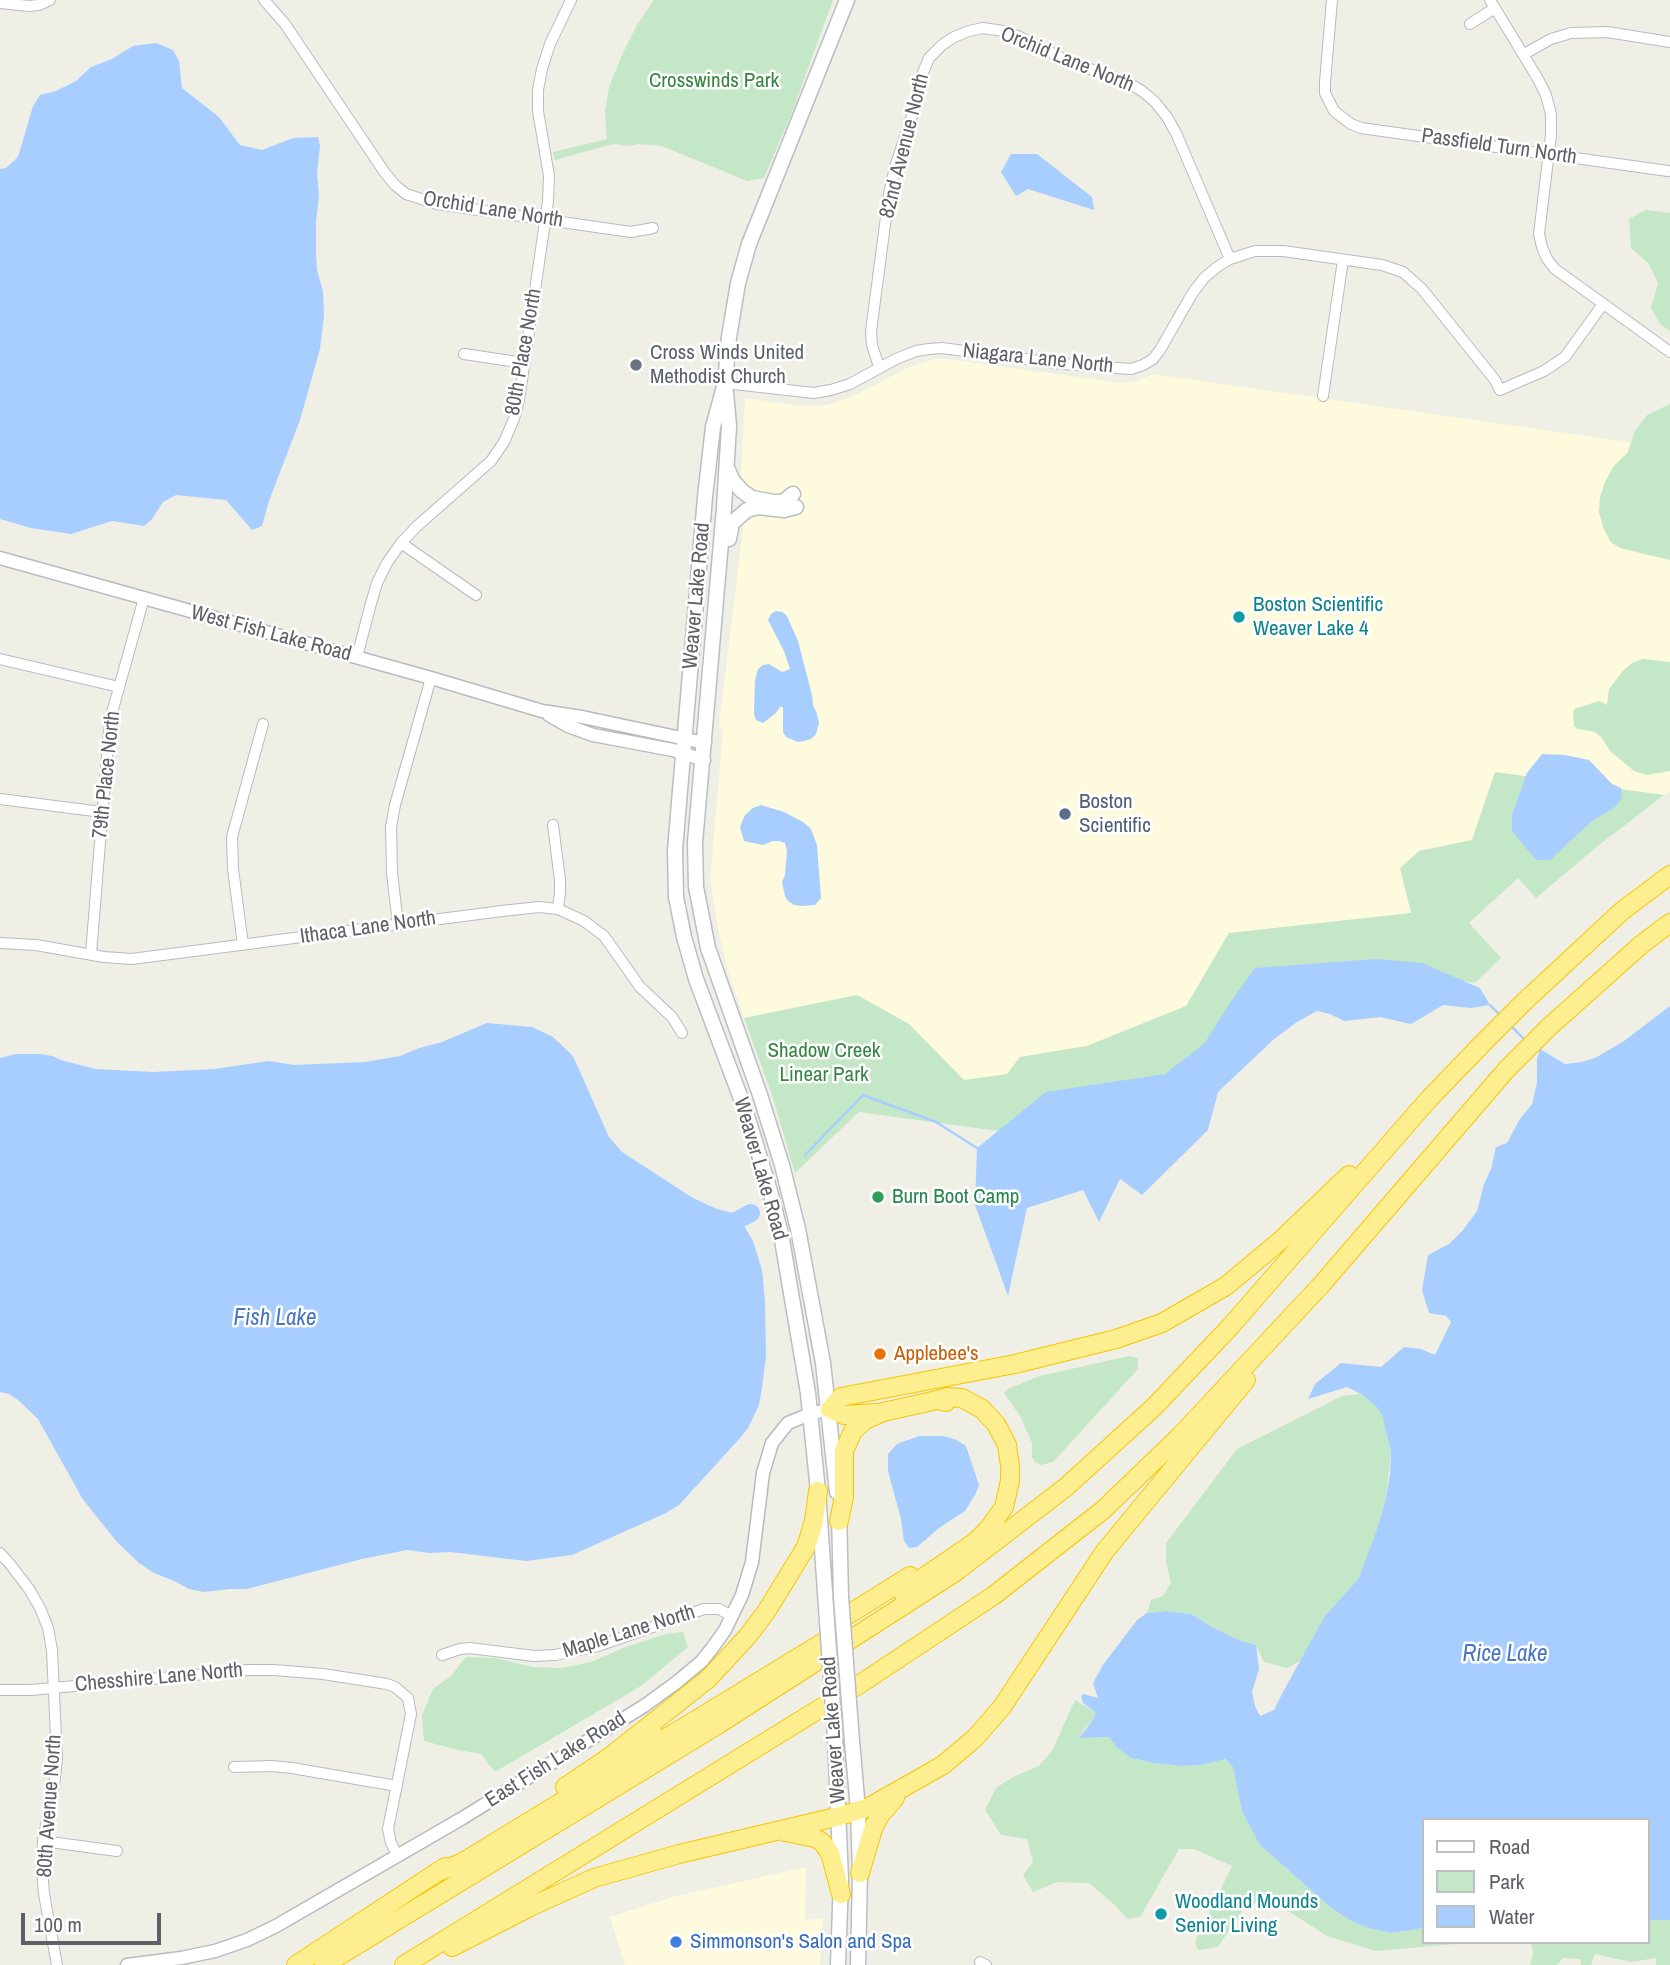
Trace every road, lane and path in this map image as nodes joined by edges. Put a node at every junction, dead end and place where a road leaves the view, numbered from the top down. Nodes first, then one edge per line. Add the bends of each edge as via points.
1 (50, 0) edge
2 (264, 0) edge
3 (571, 0) edge
4 (847, 0) edge
5 (1332, 0) edge
6 (0, 3) edge
7 (1493, 4) edge
8 (1470, 24) dead end
9 (969, 31) joint
10 (1670, 41) edge
11 (1524, 54) junction
12 (1549, 155) junction
13 (1668, 171) edge
14 (545, 219) junction
15 (653, 228) dead end
16 (1230, 259) junction
17 (1343, 260) junction
18 (1603, 304) junction
19 (1670, 352) edge
20 (464, 355) dead end
21 (524, 363) junction
22 (879, 368) junction
23 (725, 383) junction
24 (1323, 396) dead end
25 (727, 467) junction
26 (401, 543) junction
27 (0, 558) edge
28 (718, 581) junction
29 (476, 595) dead end
30 (144, 598) junction
31 (357, 657) junction
32 (0, 659) edge
33 (430, 678) junction
34 (119, 687) junction
35 (542, 711) junction
36 (262, 724) dead end
37 (685, 738) junction
38 (705, 743) junction
39 (683, 753) junction
40 (704, 760) junction
41 (0, 799) edge
42 (102, 811) junction
43 (553, 825) dead end
44 (1670, 868) edge
45 (1670, 875) edge
46 (558, 909) junction
47 (1622, 911) junction
48 (1670, 923) edge
49 (398, 924) junction
50 (0, 943) edge
51 (243, 944) junction
52 (91, 954) junction
53 (682, 1033) dead end
54 (1428, 1100) junction
55 (1322, 1284) junction
56 (937, 1401) junction
57 (830, 1409) junction
58 (883, 1412) junction
59 (810, 1414) junction
60 (818, 1491) junction
61 (839, 1521) junction
62 (0, 1553) edge
63 (732, 1616) junction
64 (442, 1655) dead end
65 (54, 1688) junction
66 (0, 1690) edge
67 (608, 1758) junction
68 (234, 1767) dead end
69 (397, 1786) junction
70 (904, 1788) junction
71 (858, 1810) junction
72 (840, 1816) junction
73 (778, 1831) junction
74 (43, 1841) junction
75 (117, 1851) dead end
76 (398, 1856) junction
77 (436, 1873) junction
78 (860, 1873) junction
79 (841, 1894) junction
80 (57, 1965) edge
81 (127, 1965) edge
82 (296, 1965) edge
83 (324, 1965) edge
84 (404, 1965) edge
85 (417, 1965) edge
86 (838, 1965) edge
87 (858, 1965) edge

1 - 6 street via 29,6
2 - 14 street, Orchid Lane North via 385,173 406,194 437,204
3 - 14 street, 80th Place North via 550,44 538,90 549,176
4 - 23 main road, Weaver Lake Road via 745,256 732,314
5 - 12 street, Passfield Turn North via 1325,93 1334,111 1351,124
7 - 8 street
7 - 11 street
9 - 16 street, Orchid Lane North via 993,29 1020,37 1070,62 1127,82 1149,96 1176,133
9 - 22 street, 82nd Avenue North via 942,45 929,58 895,167 871,331
10 - 11 street via 1607,32 1571,33
11 - 12 street via 1551,114
12 - 13 street, Passfield Turn North
12 - 18 street via 1540,219 1542,247 1555,269
14 - 15 street, Orchid Lane North via 631,232
14 - 21 street, 80th Place North
16 - 17 street, Niagara Lane North via 1266,250
16 - 22 street, Niagara Lane North via 1204,278 1153,359 1132,369 942,348 916,351
17 - 18 street, Niagara Lane North via 1394,268 1413,280 1500,390 1565,357
17 - 24 street
18 - 19 street
20 - 21 street
21 - 26 street, 80th Place North via 514,419 498,451
22 - 23 street, Niagara Lane North via 850,384 814,393
23 - 25 main road, Weaver Lake Road
23 - 37 main road, Weaver Lake Road via 710,450
25 - 28 main road, Weaver Lake Road
25 - 28 main road via 733,481 752,498 795,501 784,510 758,507 739,516 731,527
26 - 29 street
26 - 31 street, 80th Place North via 377,583
27 - 30 street, West Fish Lake Road
28 - 38 main road, Weaver Lake Road
30 - 31 street, West Fish Lake Road
30 - 34 street, 79th Place North
31 - 33 street, West Fish Lake Road
32 - 34 street
33 - 35 street, West Fish Lake Road
33 - 49 street via 391,827
34 - 42 street, 79th Place North via 109,731
35 - 37 street, West Fish Lake Road
35 - 39 street, West Fish Lake Road via 593,735
36 - 51 street via 232,837
37 - 38 street, West Fish Lake Road
37 - 39 main road, Weaver Lake Road
38 - 40 main road, Weaver Lake Road
39 - 40 street, West Fish Lake Road
39 - 59 main road, Weaver Lake Road via 676,850 680,919 696,979 770,1191
40 - 57 main road, Weaver Lake Road via 695,852 700,916 782,1165 815,1312
41 - 42 street
42 - 52 street, 79th Place North
43 - 46 street via 560,880
44 - 47 highway
45 - 47 highway
46 - 49 street, Ithaca Lane North via 522,908
46 - 53 street, Ithaca Lane North via 604,936 640,987
47 - 54 highway
48 - 55 highway via 1507,1069
49 - 51 street, Ithaca Lane North
50 - 52 street, Ithaca Lane North
51 - 52 street, Ithaca Lane North via 132,959
54 - 57 highway via 1262,1256 1226,1286 1162,1323 1015,1364 841,1397
54 - 83 highway via 1228,1328 1154,1407 1066,1487 954,1573 719,1724
55 - 70 highway via 1105,1552 989,1723 957,1755
55 - 84 highway via 1180,1436 1102,1510 993,1596 863,1682
56 - 58 highway
56 - 67 highway via 966,1408 998,1443 1003,1477 992,1512 919,1570
56 - 77 highway via 948,1396 962,1398 982,1409 1007,1445 1010,1481 1004,1507 975,1542 882,1606 463,1862
57 - 58 highway via 844,1415
57 - 59 street, East Fish Lake Road
57 - 61 main road, Weaver Lake Road
58 - 61 highway via 865,1420 846,1443
59 - 60 main road, Weaver Lake Road
59 - 63 street, East Fish Lake Road via 788,1423 769,1449 749,1573
60 - 67 highway via 806,1547 747,1637 708,1679
60 - 72 main road, Weaver Lake Road, bridge
61 - 71 main road, Weaver Lake Road, bridge
62 - 65 street, Chesshire Lane North via 40,1608 52,1650
63 - 64 street, Maple Lane North via 719,1609 704,1609 566,1654 534,1656 470,1648
63 - 76 street, East Fish Lake Road via 708,1654 664,1692
65 - 66 street
65 - 69 street, Chesshire Lane North via 248,1670 323,1674 387,1684 408,1698 411,1714
65 - 74 street, 80th Avenue North via 56,1774
67 - 77 highway
68 - 69 street via 292,1768
69 - 76 street via 388,1829
70 - 71 highway
70 - 78 highway via 877,1820
71 - 72 highway
71 - 78 main road, Weaver Lake Road
72 - 73 highway
72 - 79 main road, Weaver Lake Road
73 - 79 highway via 822,1842 830,1853
73 - 85 highway via 594,1878
74 - 75 street
74 - 80 street, 80th Avenue North via 44,1894
76 - 81 street, East Fish Lake Road via 247,1940 198,1955
77 - 82 highway
78 - 87 main road, Weaver Lake Road
79 - 86 main road, Weaver Lake Road

